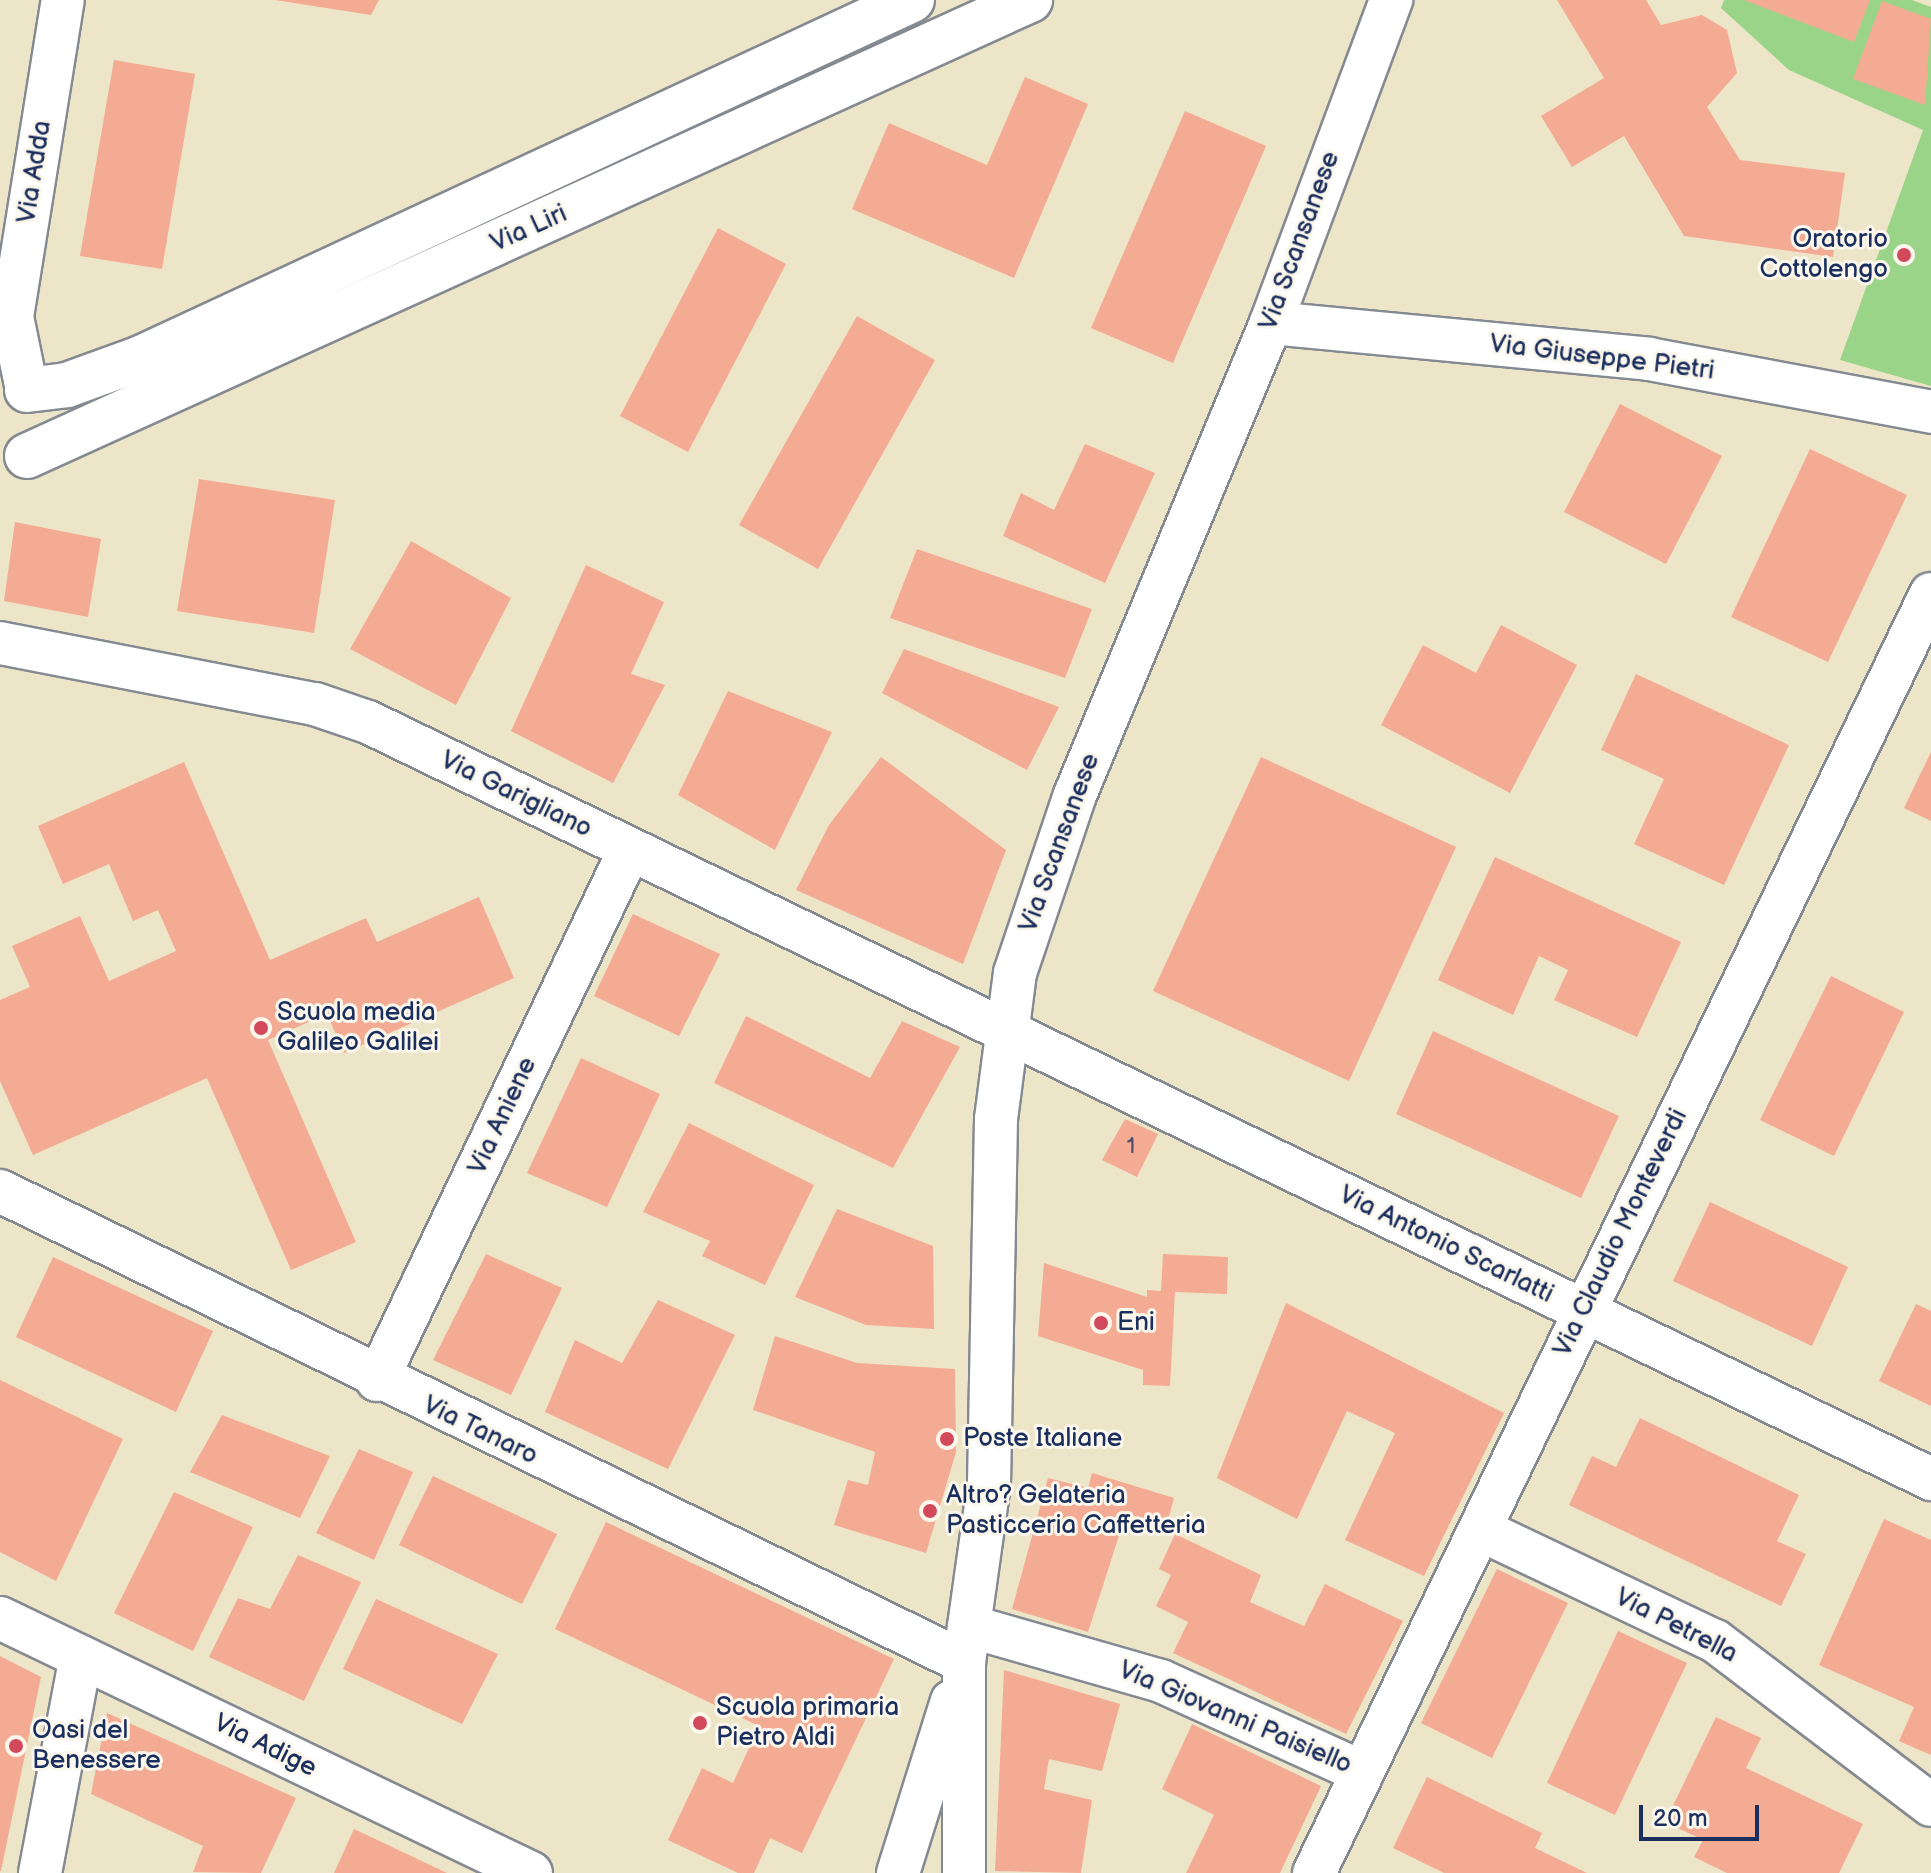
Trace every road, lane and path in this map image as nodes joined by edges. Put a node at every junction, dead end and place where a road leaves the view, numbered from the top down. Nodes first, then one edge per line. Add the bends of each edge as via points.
1 (63, 0) edge
2 (912, 0) edge
3 (1030, 0) edge
4 (1357, 0) edge
5 (1391, 0) edge
6 (1363, 70) junction
7 (1271, 323) junction
8 (13, 391) edge
9 (1931, 412) edge
10 (14, 467) edge
11 (1931, 594) edge
12 (0, 643) edge
13 (629, 851) junction
14 (1003, 1033) junction
15 (0, 1191) edge
16 (1582, 1310) junction
17 (377, 1380) junction
18 (1931, 1479) edge
19 (1481, 1530) junction
20 (0, 1618) edge
21 (966, 1644) junction
22 (81, 1657) junction
23 (1362, 1772) junction
24 (1931, 1805) edge
25 (1321, 1871) edge
26 (40, 1873) edge
27 (531, 1873) edge
28 (898, 1873) edge
29 (964, 1873) edge

1 - 8 street, Via Adda via 12,317
2 - 8 main road, Via Liri via 141,358 67,385
3 - 10 main road, Via Liri
4 - 6 street, Via Scansanese
5 - 6 street, Via Scansanese
6 - 7 street, Via Scansanese
7 - 9 street, Via Giuseppe Pietri via 1649,359
7 - 14 street, Via Scansanese via 1075,795
8 - 10 main road, Via Liri via 43,406 47,429
11 - 16 street, Via Claudio Monteverdi
12 - 13 street, Via Garigliano via 315,704 368,722
13 - 14 street, Via Garigliano
13 - 17 street, Via Aniene
14 - 16 street, Via Antonio Scarlatti
14 - 21 street, Via Scansanese via 995,1405
15 - 17 street, Via Tanaro
16 - 18 street, Via Antonio Scarlatti
16 - 19 street, Via Claudio Monteverdi
17 - 21 street, Via Tanaro
19 - 23 street, Via Claudio Monteverdi
19 - 24 street, Via Petrella via 1715,1641
20 - 22 street, Via Adige
21 - 23 street, Via Giovanni Paisiello via 1161,1681
21 - 28 street, Via Scansanese
21 - 29 street, Via Scansanese
22 - 26 street
22 - 27 street, Via Adige
23 - 25 street, Via Claudio Monteverdi

